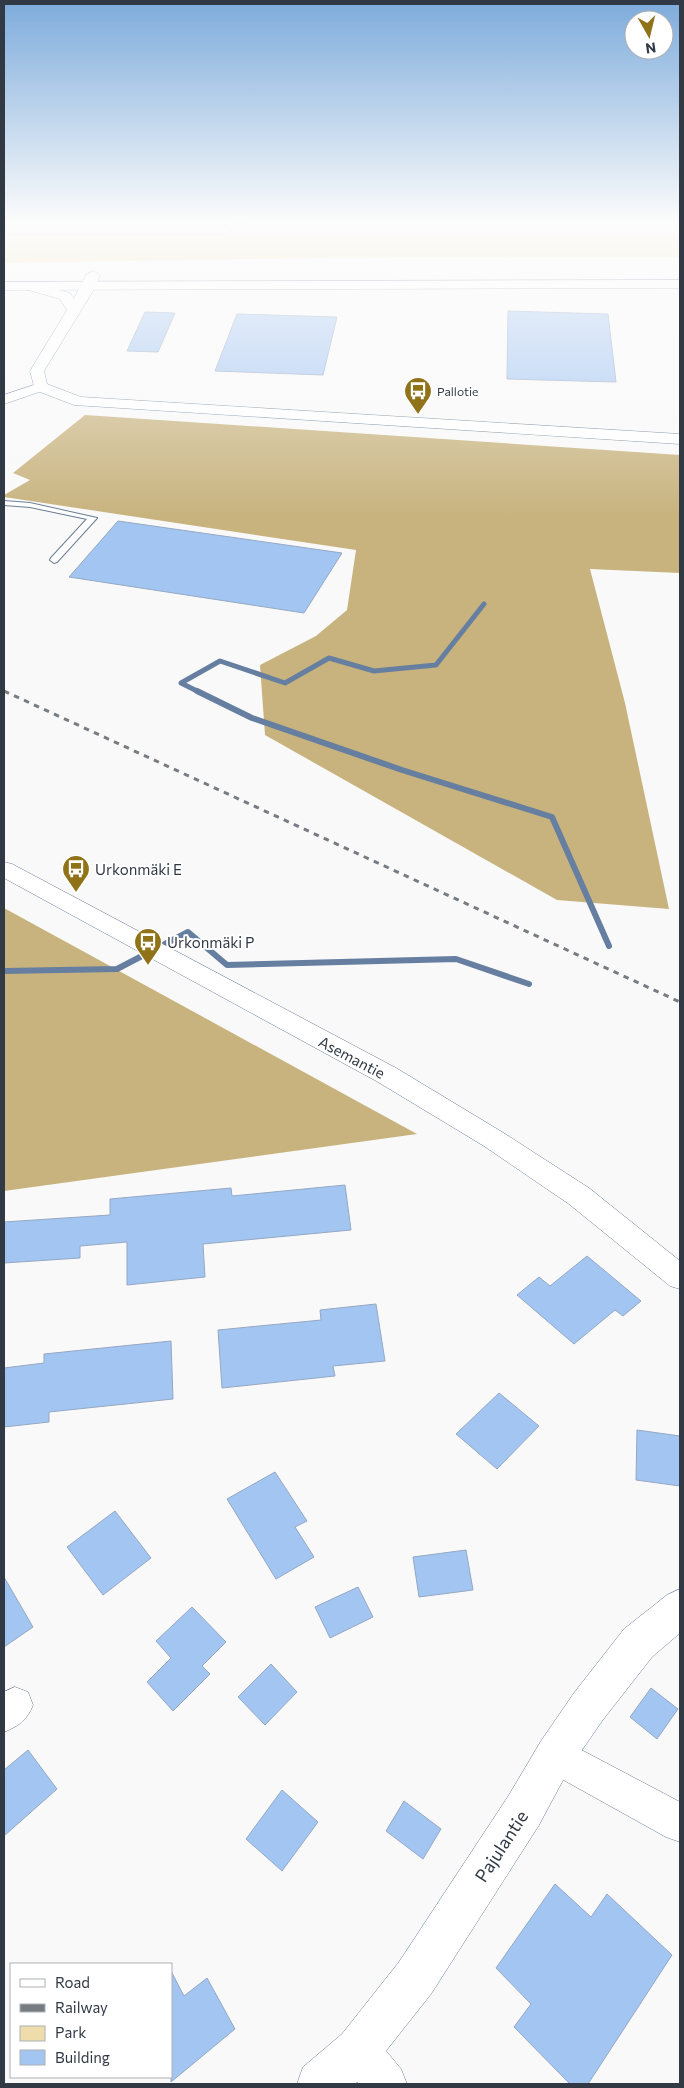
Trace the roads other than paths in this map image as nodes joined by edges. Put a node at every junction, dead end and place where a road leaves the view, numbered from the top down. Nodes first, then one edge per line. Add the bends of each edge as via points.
1 (68, 320) edge
2 (40, 387) junction
3 (4, 400) edge
4 (680, 439) edge
5 (4, 503) edge
6 (54, 560) dead end
7 (4, 869) edge
8 (680, 1277) edge
9 (680, 1608) edge
10 (555, 1755) junction
11 (680, 1823) edge
12 (358, 2050) junction
13 (320, 2084) edge
14 (386, 2084) edge

1 - 2 main road via 37,371
2 - 3 street
2 - 4 main road via 79,402
5 - 6 lane via 93,518
7 - 8 street, Asemantie via 387,1075 579,1196
9 - 10 main road, Pajulantie via 638,1643
10 - 11 street
10 - 12 main road, Pajulantie via 524,1810 415,1978
12 - 13 main road, Pajulantie
12 - 14 street

